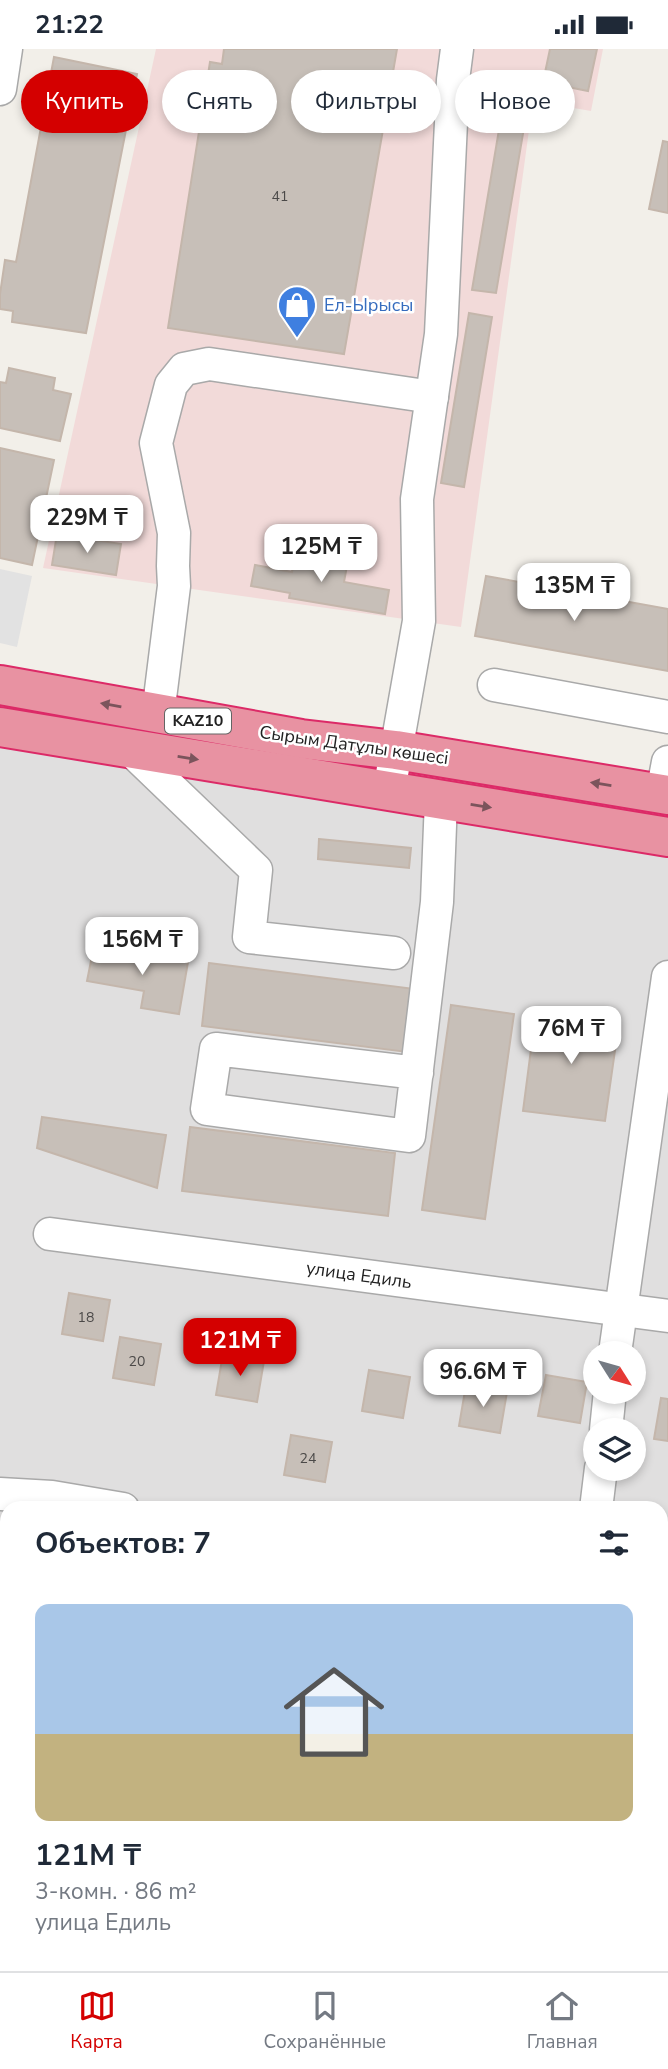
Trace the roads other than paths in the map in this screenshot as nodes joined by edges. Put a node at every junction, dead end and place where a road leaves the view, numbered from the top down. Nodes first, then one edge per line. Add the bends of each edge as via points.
1 (6, 49) edge
2 (457, 49) edge
3 (0, 89) edge
4 (432, 397) junction
5 (0, 685) edge
6 (494, 685) dead end
7 (158, 714) junction
8 (668, 717) edge
9 (0, 727) edge
10 (129, 748) junction
11 (396, 750) junction
12 (666, 783) edge
13 (390, 791) junction
14 (441, 800) junction
15 (668, 837) edge
16 (394, 953) dead end
17 (668, 977) edge
18 (417, 1073) junction
19 (50, 1234) dead end
20 (620, 1310) junction
21 (668, 1316) edge
22 (616, 1341) edge
23 (599, 1481) edge
24 (0, 1494) edge
25 (76, 1501) edge
26 (597, 1501) edge

1 - 3 street
2 - 4 street via 441,334
4 - 7 street via 209,364 184,369 171,385 156,443 174,533 174,586
4 - 11 street via 417,499 419,621
7 -> 5 highway, Сырым Датұлы көшесі / KAZ10
6 - 8 street
7 - 11 highway, Сырым Датұлы көшесі / KAZ10
9 - 10 highway, KAZ10
10 -> 13 highway, KAZ10
10 - 16 street via 256,870 249,937
12 -> 11 highway, Сырым Датұлы көшесі / KAZ10
11 - 13 street
13 - 14 highway, KAZ10
14 -> 15 highway, KAZ10
14 - 18 street via 437,902
17 - 20 street
18 - 18 street via 409,1136 207,1109 216,1049
19 - 20 street, улица Едиль
20 - 21 street, улица Едиль
20 - 22 street
23 - 26 street
24 - 25 street

